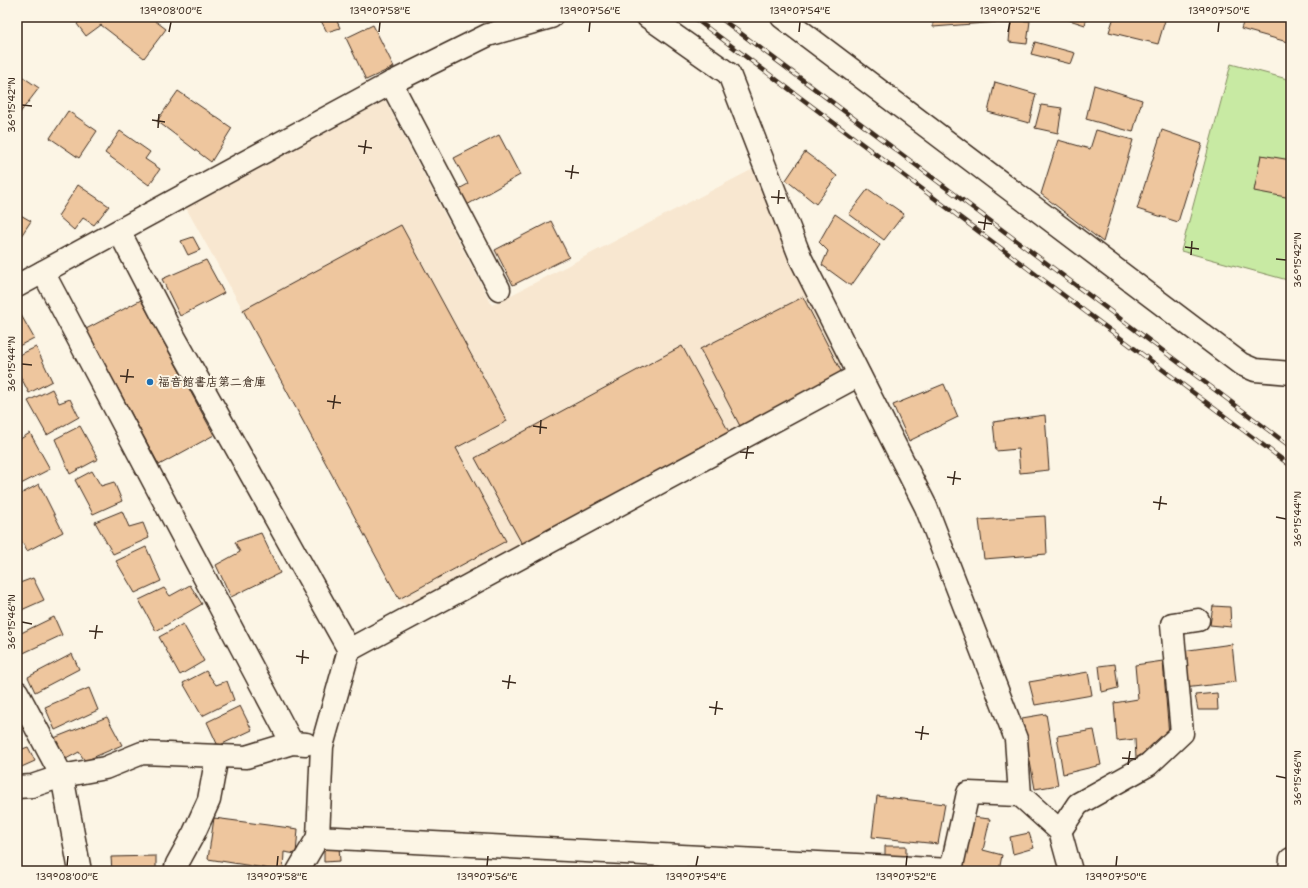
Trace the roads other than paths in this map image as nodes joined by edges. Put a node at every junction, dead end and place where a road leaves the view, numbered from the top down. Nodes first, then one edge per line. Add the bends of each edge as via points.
1 (551, 17) edge
2 (648, 17) edge
3 (782, 17) edge
4 (391, 83) junction
5 (119, 231) junction
6 (43, 272) junction
7 (17, 286) edge
8 (499, 289) dead end
9 (1291, 374) edge
10 (860, 375) junction
11 (1198, 620) dead end
12 (349, 650) junction
13 (17, 692) edge
14 (292, 743) junction
15 (322, 746) junction
16 (217, 756) junction
17 (62, 776) junction
18 (17, 787) edge
19 (1020, 794) junction
20 (1060, 831) junction
21 (318, 837) junction
22 (1291, 859) edge
23 (794, 866) edge
24 (80, 871) edge
25 (175, 871) edge
26 (298, 871) edge
27 (1071, 871) edge
28 (1290, 871) edge

1 - 4 street via 488,35
2 - 10 street via 729,74 801,259
3 - 9 street via 1241,364 1255,370
4 - 5 street
4 - 8 street
5 - 6 street
5 - 12 street via 166,322
6 - 7 street
6 - 14 street
10 - 12 street
10 - 19 street via 926,507 1016,739
11 - 20 street via 1172,624 1182,733 1148,765 1078,804
12 - 15 street
13 - 17 street
14 - 15 street
14 - 16 street via 246,757
15 - 21 street
16 - 17 street via 142,752 105,768
16 - 25 street via 208,800
17 - 18 street via 32,786
17 - 24 street
19 - 20 street
19 - 23 street via 968,793 951,870
20 - 27 street
21 - 23 street
21 - 26 street
22 - 28 street

